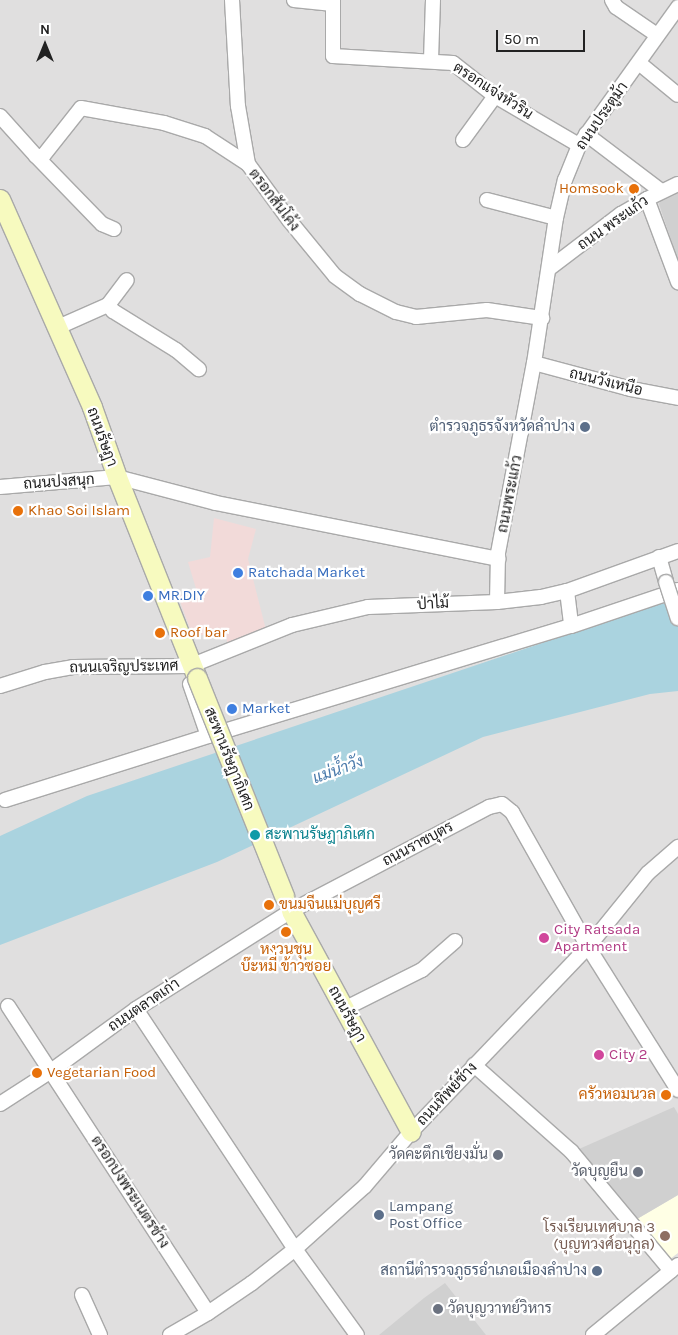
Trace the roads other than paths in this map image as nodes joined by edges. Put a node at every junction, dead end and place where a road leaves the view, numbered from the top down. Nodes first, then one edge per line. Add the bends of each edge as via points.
1 (232, 0) edge
2 (294, 0) edge
3 (433, 0) edge
4 (612, 0) edge
5 (333, 2) edge
6 (678, 7) edge
7 (657, 35) junction
8 (431, 60) junction
9 (639, 63) junction
10 (678, 95) edge
11 (495, 96) junction
12 (0, 116) edge
13 (582, 139) junction
14 (464, 140) dead end
15 (36, 156) junction
16 (248, 164) junction
17 (678, 184) edge
18 (661, 192) junction
19 (647, 198) junction
20 (0, 199) edge
21 (487, 200) dead end
22 (556, 218) junction
23 (114, 229) dead end
24 (550, 268) junction
25 (127, 280) dead end
26 (678, 282) edge
27 (108, 305) junction
28 (542, 318) junction
29 (56, 328) junction
30 (534, 363) junction
31 (198, 369) dead end
32 (678, 398) edge
33 (117, 477) junction
34 (0, 487) edge
35 (678, 551) edge
36 (659, 557) junction
37 (498, 559) junction
38 (678, 590) edge
39 (567, 591) junction
40 (497, 602) junction
41 (678, 618) edge
42 (571, 626) junction
43 (194, 672) junction
44 (0, 686) edge
45 (208, 736) junction
46 (5, 800) dead end
47 (678, 847) edge
48 (287, 903) junction
49 (455, 941) dead end
50 (588, 948) junction
51 (8, 1006) dead end
52 (136, 1009) junction
53 (344, 1009) junction
54 (474, 1065) junction
55 (52, 1071) junction
56 (678, 1090) edge
57 (0, 1104) edge
58 (412, 1132) junction
59 (295, 1249) junction
60 (675, 1268) edge
61 (82, 1296) dead end
62 (208, 1313) junction
63 (100, 1335) edge
64 (170, 1335) edge
65 (357, 1335) edge
66 (593, 1335) edge

1 - 16 street via 238,106
2 - 5 street
3 - 8 street
4 - 7 street via 616,8
5 - 8 street, ตรอกแจ่งหัวริน via 333,56
6 - 7 street, ถนนประตูม้า
7 - 9 street, ถนนประตูม้า
8 - 11 street, ตรอกแจ่งหัวริน via 453,63
9 - 10 street
9 - 13 street, ถนนประตูม้า
11 - 13 street, ตรอกแจ่งหัวริน
11 - 14 street
12 - 15 street
13 - 18 street, ตรอกแจ่งหัวริน
13 - 22 street, ถนนประตูม้า via 565,180
15 - 16 street, ตรอกสันโค้ง via 43,156 81,108 164,123 204,136
15 - 23 street via 102,224
16 - 28 street, ตรอกสันโค้ง via 335,276 360,294 396,312 416,317 487,310
17 - 18 street, ถนน พระแก้ว
18 - 19 street, ถนน พระแก้ว
19 - 24 street, ถนน พระแก้ว
19 - 26 street
20 - 29 street, ถนนรัษฎา
21 - 22 street
22 - 24 street, ถนนประตูม้า
24 - 28 street, ถนนพระแก้ว
25 - 27 street
27 - 29 street
27 - 31 street via 176,350
28 - 30 street, ถนนพระแก้ว
29 - 33 street, ถนนรัษฎา via 92,407
30 - 32 street, ถนนวังเหนือ
30 - 37 street, ถนนพระแก้ว
33 - 34 street, ถนนปงสนุก
33 - 37 street, ถนนปงสนุก via 216,503
33 - 43 street, ถนนรัษฎา
35 - 36 street, ป่าไม้
36 - 39 street, ป่าไม้
36 - 41 street, bridge
37 - 40 street, ถนนพระแก้ว
38 - 42 street
39 - 40 street, ป่าไม้ via 541,598
39 - 42 street
40 - 43 street, ป่าไม้ via 368,607 292,625
42 - 45 street
43 - 44 street, ถนนเจริญประเทศ via 73,667
43 - 45 street via 189,680
43 - 48 street, สะพานรัษฏาภิเศก, bridge
45 - 46 street
47 - 50 street, ถนนทิพย์ช้าง via 648,873
48 - 50 street, ถนนราชบุตร via 335,888 489,807 502,804 512,812
48 - 52 street, ถนนตลาดเก่า
48 - 53 street, ถนนรัษฎา
49 - 53 street via 422,970
50 - 54 street, ถนนทิพย์ช้าง
50 - 56 street
51 - 55 street, ตรอกปงพระเนตรช้าง
52 - 55 street, ถนนตลาดเก่า
52 - 59 street
53 - 58 street, ถนนรัษฎา
54 - 58 street, ถนนทิพย์ช้าง
54 - 60 street via 571,1151
55 - 57 street, ถนนตลาดเก่า
55 - 62 street, ตรอกปงพระเนตรช้าง
58 - 59 street, ถนนทิพย์ช้าง via 365,1186
59 - 62 street, ถนนทิพย์ช้าง
59 - 65 street
60 - 66 street
61 - 63 street
62 - 64 street, ถนนทิพย์ช้าง

